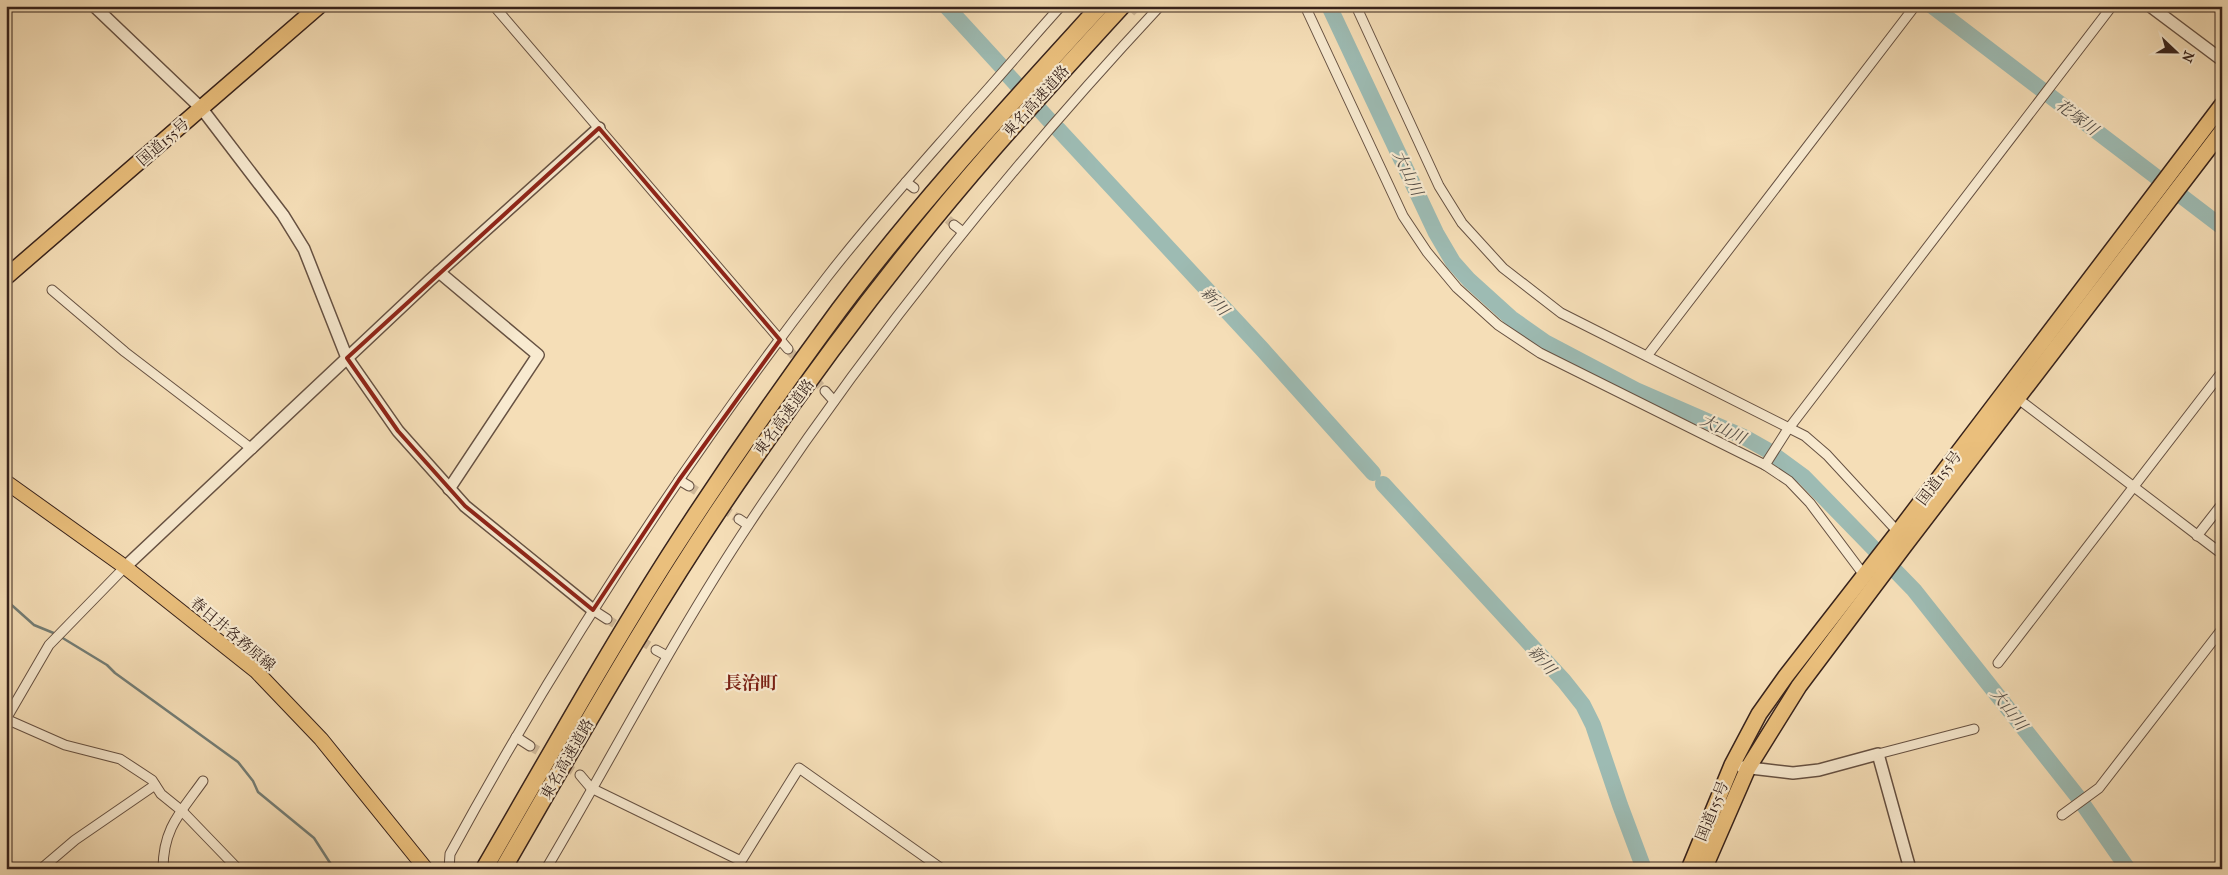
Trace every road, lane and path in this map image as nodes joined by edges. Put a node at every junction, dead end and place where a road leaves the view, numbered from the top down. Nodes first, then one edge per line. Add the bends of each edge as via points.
1 (94, 6) edge
2 (319, 6) edge
3 (494, 6) edge
4 (1061, 6) edge
5 (1100, 6) edge
6 (1122, 6) edge
7 (1160, 6) edge
8 (1305, 6) edge
9 (1356, 6) edge
10 (1915, 6) edge
11 (2112, 6) edge
12 (2150, 6) edge
13 (2222, 60) edge
14 (2222, 106) edge
15 (202, 109) junction
16 (599, 128) junction
17 (2222, 132) edge
18 (906, 182) junction
19 (914, 188) dead end
20 (954, 225) tunnel mouth
21 (963, 232) junction
22 (439, 272) junction
23 (6, 277) edge
24 (52, 290) dead end
25 (780, 340) junction
26 (788, 349) tunnel mouth
27 (1647, 356) junction
28 (347, 358) junction
29 (2222, 372) edge
30 (825, 391) tunnel mouth
31 (2017, 398) junction
32 (834, 401) junction
33 (1788, 430) junction
34 (252, 449) junction
35 (1767, 463) junction
36 (679, 480) junction
37 (6, 482) edge
38 (689, 486) tunnel mouth
39 (2132, 488) junction
40 (449, 489) junction
41 (2222, 504) edge
42 (739, 519) tunnel mouth
43 (748, 525) junction
44 (2197, 536) junction
45 (1901, 539) junction
46 (2222, 554) edge
47 (125, 567) junction
48 (1864, 575) junction
49 (593, 610) junction
50 (607, 620) tunnel mouth
51 (2222, 629) edge
52 (656, 650) tunnel mouth
53 (667, 656) junction
54 (1998, 663) dead end
55 (1974, 729) dead end
56 (516, 736) junction
57 (530, 746) tunnel mouth
58 (1878, 754) junction
59 (1732, 765) junction
60 (1748, 768) junction
61 (580, 775) tunnel mouth
62 (204, 781) dead end
63 (155, 784) junction
64 (591, 788) junction
65 (182, 811) junction
66 (2064, 812) dead end
67 (41, 869) edge
68 (163, 869) edge
69 (238, 869) edge
70 (426, 869) edge
71 (449, 869) edge
72 (484, 869) edge
73 (503, 869) edge
74 (546, 869) edge
75 (942, 869) edge
76 (1689, 869) edge
77 (1704, 869) edge
78 (1910, 869) edge

1 - 15 street
2 - 15 highway, 国道155号
3 - 16 street
4 - 18 street
5 - 72 highway, 東名高速道路 via 954,169 847,300 734,457 606,658
6 - 73 highway, 東名高速道路 via 918,238 856,317 749,465 620,667
7 - 21 street via 1143,17
8 - 35 street via 1403,216 1427,252 1458,288 1498,324 1540,353
9 - 27 street via 1439,186 1462,223 1503,268 1539,297 1570,318
10 - 27 street
11 - 33 street
12 - 13 street
14 - 45 highway, 国道155号
15 - 23 highway, 国道155号
15 - 28 street via 283,215 304,249
16 - 22 street
16 - 25 street
17 - 31 highway, 国道155号
18 - 19 street
18 - 25 street
20 - 21 street
21 - 32 street
22 - 28 street
22 - 40 street via 538,356
24 - 34 street via 124,352
25 - 26 street
25 - 36 street
27 - 33 street
28 - 34 street
28 - 40 street via 398,431
29 - 39 street
30 - 32 street
31 - 39 street
31 - 45 highway, 国道155号
32 - 43 street
33 - 35 street
33 - 45 street via 1805,436 1827,455
34 - 47 street
35 - 48 street via 1810,503
36 - 38 street
36 - 49 street
37 - 47 main road, 春日井各務原線
39 - 44 street
39 - 54 street
40 - 49 street
41 - 44 street
42 - 43 street
43 - 53 street
44 - 46 street
45 - 48 highway, 国道155号
45 - 60 highway, 国道155号 via 1873,587 1799,686
47 - 63 street via 49,644 6,719 65,745 120,759
47 - 70 main road, 春日井各務原線 via 256,671 321,739
48 - 59 highway, 国道155号 via 1759,714
49 - 50 street
49 - 56 street
51 - 66 street via 2096,791
52 - 53 street
53 - 64 street
55 - 58 street
56 - 57 street
56 - 71 street via 450,854
58 - 60 street via 1819,770 1793,773
58 - 78 street
59 - 60 street
59 - 76 highway, 国道155号
60 - 77 highway, 国道155号
61 - 64 street
62 - 65 street
63 - 65 street via 161,794
63 - 67 street via 75,840
64 - 74 street
64 - 75 street via 741,861 798,768
65 - 68 street via 165,842
65 - 69 street

